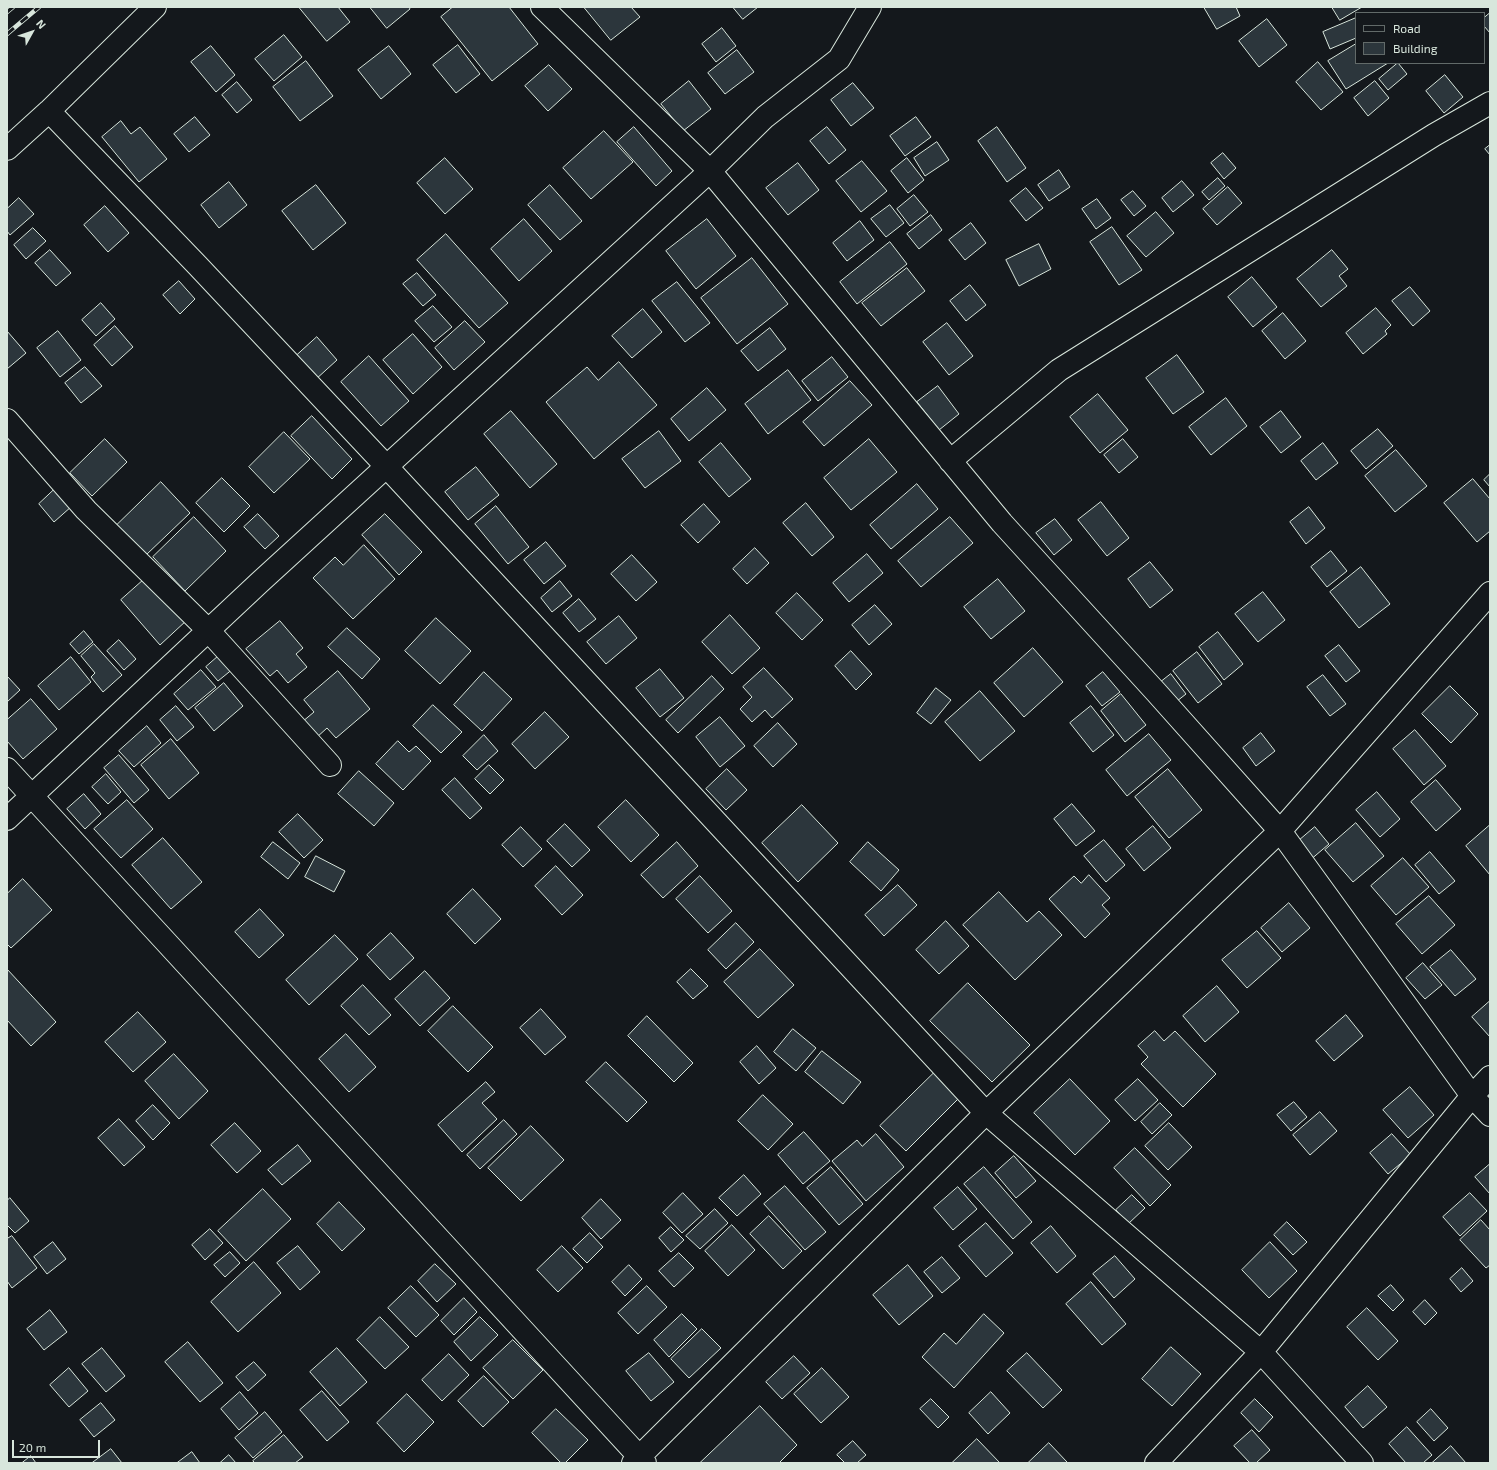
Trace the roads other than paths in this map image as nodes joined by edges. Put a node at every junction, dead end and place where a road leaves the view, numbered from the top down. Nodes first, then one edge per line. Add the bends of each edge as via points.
1 (155, 7) edge
2 (542, 7) edge
3 (870, 7) edge
4 (1490, 103) edge
5 (49, 111) junction
6 (7, 148) edge
7 (710, 171) junction
8 (7, 420) edge
9 (950, 461) junction
10 (387, 467) junction
11 (1490, 593) edge
12 (208, 630) junction
13 (330, 765) dead end
14 (7, 770) edge
15 (32, 796) junction
16 (7, 819) edge
17 (1280, 831) junction
18 (1490, 1077) edge
19 (1472, 1096) junction
20 (986, 1113) junction
21 (1490, 1115) edge
22 (1261, 1352) junction
23 (639, 1461) edge
24 (1156, 1463) edge
25 (1362, 1463) edge

1 - 5 street
2 - 7 street
3 - 7 street via 839,59 765,116
4 - 9 street via 1421,143 1059,370
5 - 6 street
5 - 10 street
7 - 9 street
7 - 10 street
8 - 12 street via 86,510
9 - 17 street via 1002,524
10 - 12 street
10 - 20 street
11 - 17 street
12 - 13 street
12 - 15 street
14 - 15 street
15 - 16 street
15 - 23 street
17 - 19 street
17 - 20 street
18 - 19 street
19 - 21 street
19 - 22 street
20 - 22 street
20 - 23 street
22 - 24 street
22 - 25 street

